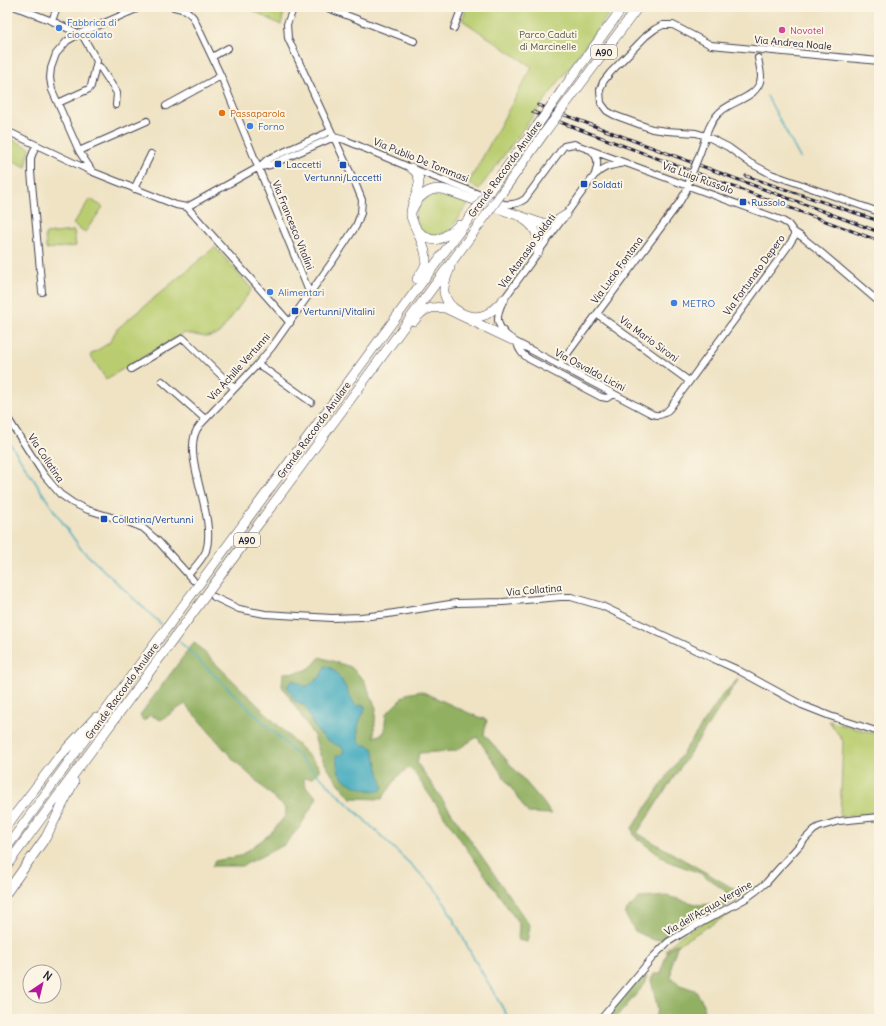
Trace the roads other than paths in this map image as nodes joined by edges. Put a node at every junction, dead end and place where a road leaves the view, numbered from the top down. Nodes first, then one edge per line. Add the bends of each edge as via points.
1 (16, 7) edge
2 (57, 7) edge
3 (141, 7) edge
4 (174, 7) edge
5 (294, 7) edge
6 (325, 7) edge
7 (462, 7) edge
8 (623, 7) edge
9 (638, 7) edge
10 (52, 21) junction
11 (454, 28) dead end
12 (81, 33) junction
13 (414, 41) dead end
14 (228, 48) dead end
15 (212, 57) junction
16 (758, 58) dead end
17 (879, 61) edge
18 (96, 66) junction
19 (221, 76) junction
20 (58, 103) junction
21 (116, 105) dead end
22 (166, 106) dead end
23 (147, 121) dead end
24 (7, 131) edge
25 (332, 134) junction
26 (706, 136) junction
27 (36, 145) junction
28 (591, 150) junction
29 (78, 151) junction
30 (151, 154) dead end
31 (625, 163) junction
32 (259, 167) junction
33 (411, 168) junction
34 (93, 172) junction
35 (594, 176) junction
36 (688, 185) junction
37 (134, 189) junction
38 (187, 207) junction
39 (412, 210) junction
40 (474, 211) junction
41 (879, 212) edge
42 (566, 215) junction
43 (520, 217) junction
44 (416, 228) junction
45 (794, 232) junction
46 (465, 243) junction
47 (538, 252) junction
48 (42, 292) dead end
49 (310, 294) junction
50 (504, 299) junction
51 (879, 302) edge
52 (598, 314) junction
53 (290, 323) junction
54 (391, 323) junction
55 (515, 342) junction
56 (382, 355) junction
57 (258, 364) junction
58 (559, 365) junction
59 (130, 369) dead end
60 (162, 381) dead end
61 (689, 381) junction
62 (234, 388) junction
63 (613, 394) junction
64 (311, 402) dead end
65 (659, 415) joint
66 (7, 417) edge
67 (205, 419) junction
68 (188, 575) junction
69 (193, 580) dead end
70 (214, 597) dead end
71 (115, 698) junction
72 (879, 732) edge
73 (89, 754) junction
74 (879, 817) edge
75 (7, 825) edge
76 (7, 847) edge
77 (7, 865) edge
78 (7, 892) edge
79 (601, 1019) edge

1 - 10 street
2 - 10 street
3 - 12 street
4 - 15 street, Via Francesco Vitalini via 186,10 192,16
5 - 25 street, Via Achille Vertunni via 287,24 288,38
6 - 13 street
7 - 11 street
8 - 40 highway, Grande Raccordo Anulare / A90, bridge
9 - 46 highway, Grande Raccordo Anulare / A90, bridge
10 - 12 street
12 - 18 street via 97,60
12 - 20 street via 64,44 52,63 50,81
14 - 15 street
15 - 19 street, Via Francesco Vitalini
16 - 26 street via 760,78 756,88 751,94 728,105 720,112 713,120
17 - 26 street, Via Andrea Noale via 711,45 673,25 663,25 646,36 610,73 601,86 601,103 610,113 652,129
18 - 20 street via 89,89
18 - 21 street via 100,67 117,94
19 - 22 street
19 - 32 street, Via Francesco Vitalini
20 - 29 street
23 - 29 street
24 - 27 street
25 - 32 street
25 - 33 street, Via Publio De Tommasi
25 - 49 street, Via Achille Vertunni via 361,197 362,210 356,226
26 - 36 street, Via Lucio Fontana, bridge
26 - 41 street, Via Andrea Noale via 771,174
27 - 34 street
27 - 48 street via 31,158 31,177
28 - 31 street, Via Luigi Russolo
28 - 33 street, Via Publio De Tommasi via 574,144 564,146 527,197 513,204 504,204
28 - 35 street, Via Atanasio Soldati via 598,160
29 - 34 street
30 - 37 street
31 - 35 street, Via Atanasio Soldati via 608,166
31 - 36 street, Via Luigi Russolo
32 - 38 street
32 - 49 street, Via Francesco Vitalini
33 - 39 highway via 417,173 420,182
34 - 37 street
35 - 42 street, Via Atanasio Soldati
36 - 45 street, Via Luigi Russolo via 777,218 788,224
36 - 52 street, Via Lucio Fontana via 679,203
37 - 38 street
38 - 53 street
39 - 43 highway via 424,194 438,189
39 - 44 highway via 411,216
40 - 44 highway via 441,239 434,240 423,236
40 - 54 highway, Grande Raccordo Anulare / A90
42 - 43 highway via 550,224
42 - 47 street, Via Atanasio Soldati
43 - 47 highway via 536,231
44 - 54 highway via 424,251 425,266
45 - 51 street, Via Fortunato Depero
45 - 61 street, Via Fortunato Depero via 789,245
46 - 50 highway via 444,286 444,293 452,307 475,317 490,312
46 - 56 highway, Grande Raccordo Anulare / A90
47 - 50 street, Via Atanasio Soldati
49 - 53 street, Via Achille Vertunni
50 - 55 street, Via Atanasio Soldati via 498,314 498,322 501,330
52 - 58 street, Via Lucio Fontana
52 - 61 street, Via Mario Sironi
53 - 57 street, Via Achille Vertunni
54 - 71 highway, Grande Raccordo Anulare / A90
55 - 56 highway via 452,311 438,307 428,308 420,314
55 - 58 street, Via Osvaldo Licini
55 - 63 street via 528,359 601,397 607,398
56 - 73 highway, Grande Raccordo Anulare / A90
57 - 62 street, Via Achille Vertunni
57 - 64 street
58 - 63 street, Via Osvaldo Licini
59 - 62 street via 183,338
60 - 67 street
61 - 65 street, Via Fortunato Depero via 668,411
62 - 67 street, Via Achille Vertunni
63 - 65 street, Via Osvaldo Licini
66 - 68 street, Via Collatina via 44,475 60,494 88,510 143,528 166,549
67 - 68 street, Via Achille Vertunni via 196,431 193,450 208,524 208,538 203,556
68 - 69 street, Via Collatina
70 - 72 street, Via Collatina via 239,609 265,614 332,618 388,614 456,603 572,597 602,606 736,669 802,705
71 - 75 highway via 63,752
71 - 76 highway, Grande Raccordo Anulare / A90
73 - 77 highway, Grande Raccordo Anulare / A90
73 - 78 highway via 46,837
74 - 79 street, Via dell'Acqua Vergine via 839,820 814,830 756,892 668,942

